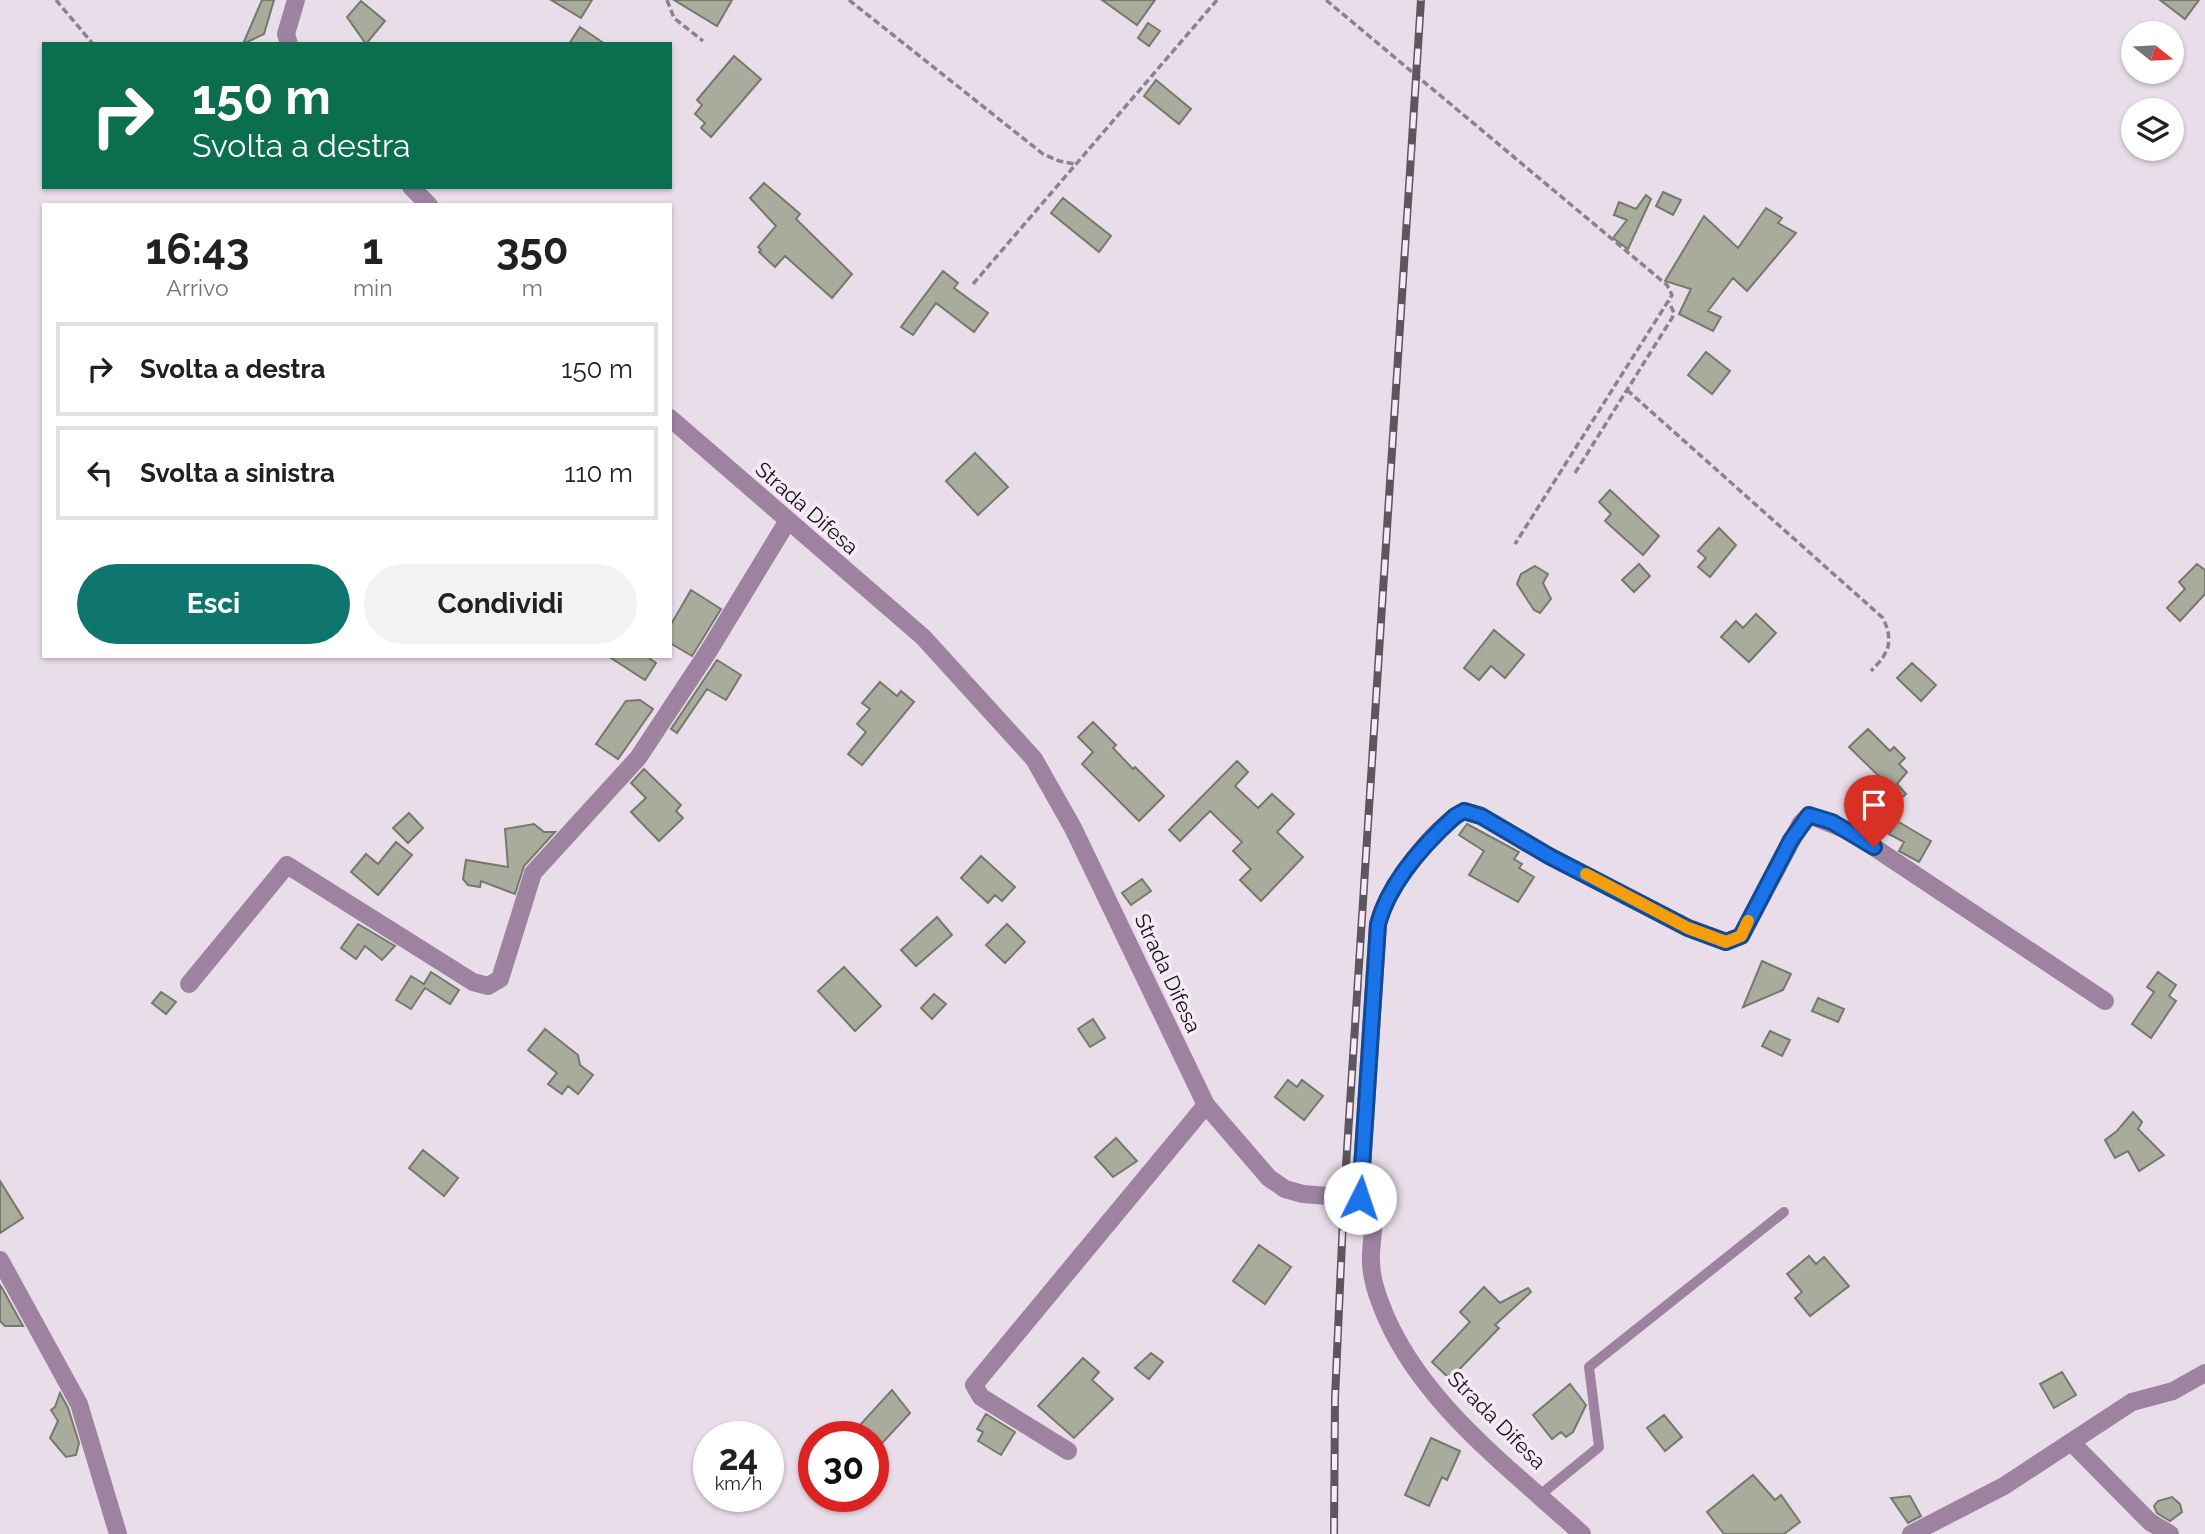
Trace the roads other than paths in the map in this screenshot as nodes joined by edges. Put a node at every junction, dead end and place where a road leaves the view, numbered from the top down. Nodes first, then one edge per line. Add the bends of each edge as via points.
1 (296, 0) edge
2 (288, 42) edge
3 (413, 189) edge
4 (427, 203) edge
5 (672, 420) edge
6 (787, 522) junction
7 (189, 984) dead end
8 (2105, 1001) dead end
9 (1206, 1105) junction
10 (1360, 1198) junction
11 (1783, 1212) dead end
12 (0, 1260) edge
13 (2205, 1373) edge
14 (2072, 1443) junction
15 (1068, 1451) dead end
16 (1540, 1495) junction
17 (118, 1534) edge
18 (1582, 1534) edge
19 (1912, 1534) edge
20 (2170, 1534) edge

1 - 2 street via 286,34
3 - 4 street
5 - 6 street, Strada Difesa
6 - 7 street via 638,758 533,873 500,979 488,986 473,982 287,865
6 - 9 street, Strada Difesa via 923,637 1034,759 1073,828
8 - 10 street via 1851,832 1818,817 1809,815 1801,823 1741,936 1726,942 1688,928 1464,811 1438,831 1382,908
9 - 10 street, Strada Difesa via 1276,1185 1303,1194
9 - 15 street via 974,1385 981,1397
10 - 16 street, Strada Difesa via 1372,1207 1372,1274 1401,1343 1441,1401
11 - 16 lane via 1589,1367 1600,1447
12 - 17 street via 79,1404
13 - 14 street via 2173,1391 2132,1402
14 - 19 street via 1993,1492
14 - 20 street via 2150,1522
16 - 18 street, Strada Difesa

